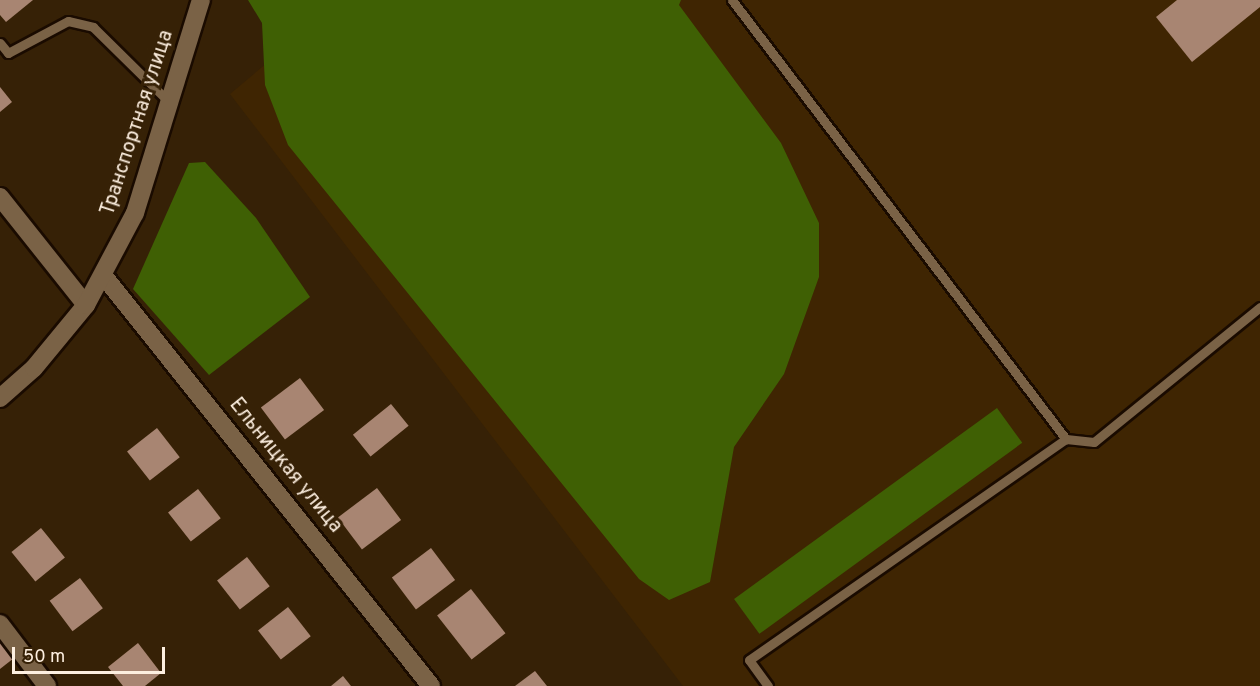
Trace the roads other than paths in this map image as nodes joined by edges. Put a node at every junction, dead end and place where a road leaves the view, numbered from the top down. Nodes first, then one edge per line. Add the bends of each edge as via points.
1 (201, 0) edge
2 (732, 0) edge
3 (0, 43) edge
4 (169, 102) junction
5 (0, 197) edge
6 (103, 275) junction
7 (86, 305) junction
8 (1260, 307) edge
9 (0, 398) edge
10 (1066, 439) junction
11 (0, 624) edge
12 (47, 686) edge
13 (431, 686) edge
14 (768, 686) edge

1 - 4 street, Транспортная улица
2 - 10 lane
3 - 4 lane via 8,53 68,21 93,27
4 - 6 street, Транспортная улица via 135,213
5 - 7 street
6 - 7 street, Транспортная улица
6 - 13 street, Ельницкая улица
7 - 9 street, Транспортная улица via 34,368
8 - 10 lane via 1094,442
10 - 14 lane via 749,660
11 - 12 street

